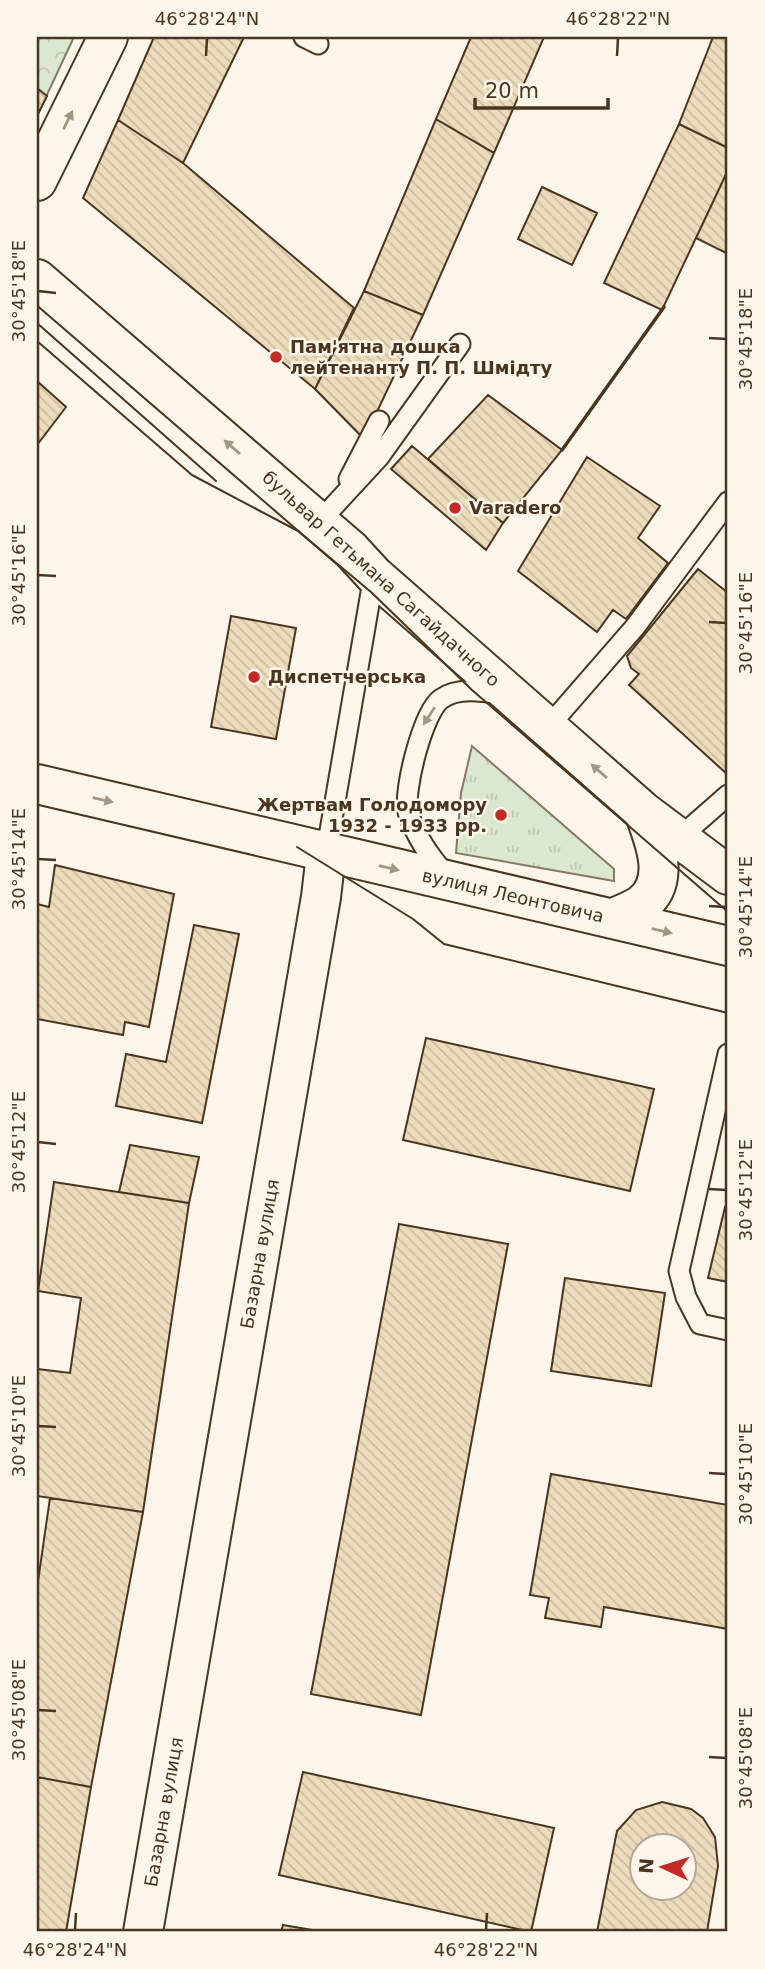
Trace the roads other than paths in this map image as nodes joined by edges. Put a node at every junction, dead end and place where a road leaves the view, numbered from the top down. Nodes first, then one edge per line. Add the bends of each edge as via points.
1 (108, 37) edge
2 (37, 181) edge
3 (37, 279) edge
4 (460, 344) dead end
5 (379, 421) dead end
6 (728, 502) edge
7 (329, 510) junction
8 (374, 575) junction
9 (511, 695) junction
10 (548, 727) junction
11 (37, 784) edge
12 (728, 794) edge
13 (644, 812) junction
14 (679, 838) junction
15 (312, 851) junction
16 (728, 875) edge
17 (452, 883) junction
18 (612, 919) junction
19 (728, 946) edge
20 (728, 1054) edge
21 (728, 1330) edge
22 (143, 1932) edge

2 -> 1 street
7 -> 3 street, бульвар Гетьмана Сагайдачного
4 - 7 lane via 379,457
5 - 7 lane
6 - 10 lane via 635,627
7 - 8 street, бульвар Гетьмана Сагайдачного
8 - 9 street, бульвар Гетьмана Сагайдачного
8 - 15 lane, Базарна вулиця
9 - 10 street, бульвар Гетьмана Сагайдачного
9 -> 17 lane via 472,690 442,699 424,723 407,808 422,846
13 -> 10 street, бульвар Гетьмана Сагайдачного
11 -> 15 street, вулиця Леонтовича
12 - 14 lane
13 - 14 street, бульвар Гетьмана Сагайдачного
13 - 18 street via 657,851 659,880 644,904
14 - 16 street, бульвар Гетьмана Сагайдачного
15 -> 17 street, вулиця Леонтовича
15 - 22 street, Базарна вулиця via 319,911
17 - 18 street, вулиця Леонтовича
18 -> 19 street, вулиця Леонтовича
20 - 21 lane via 679,1270 700,1324

